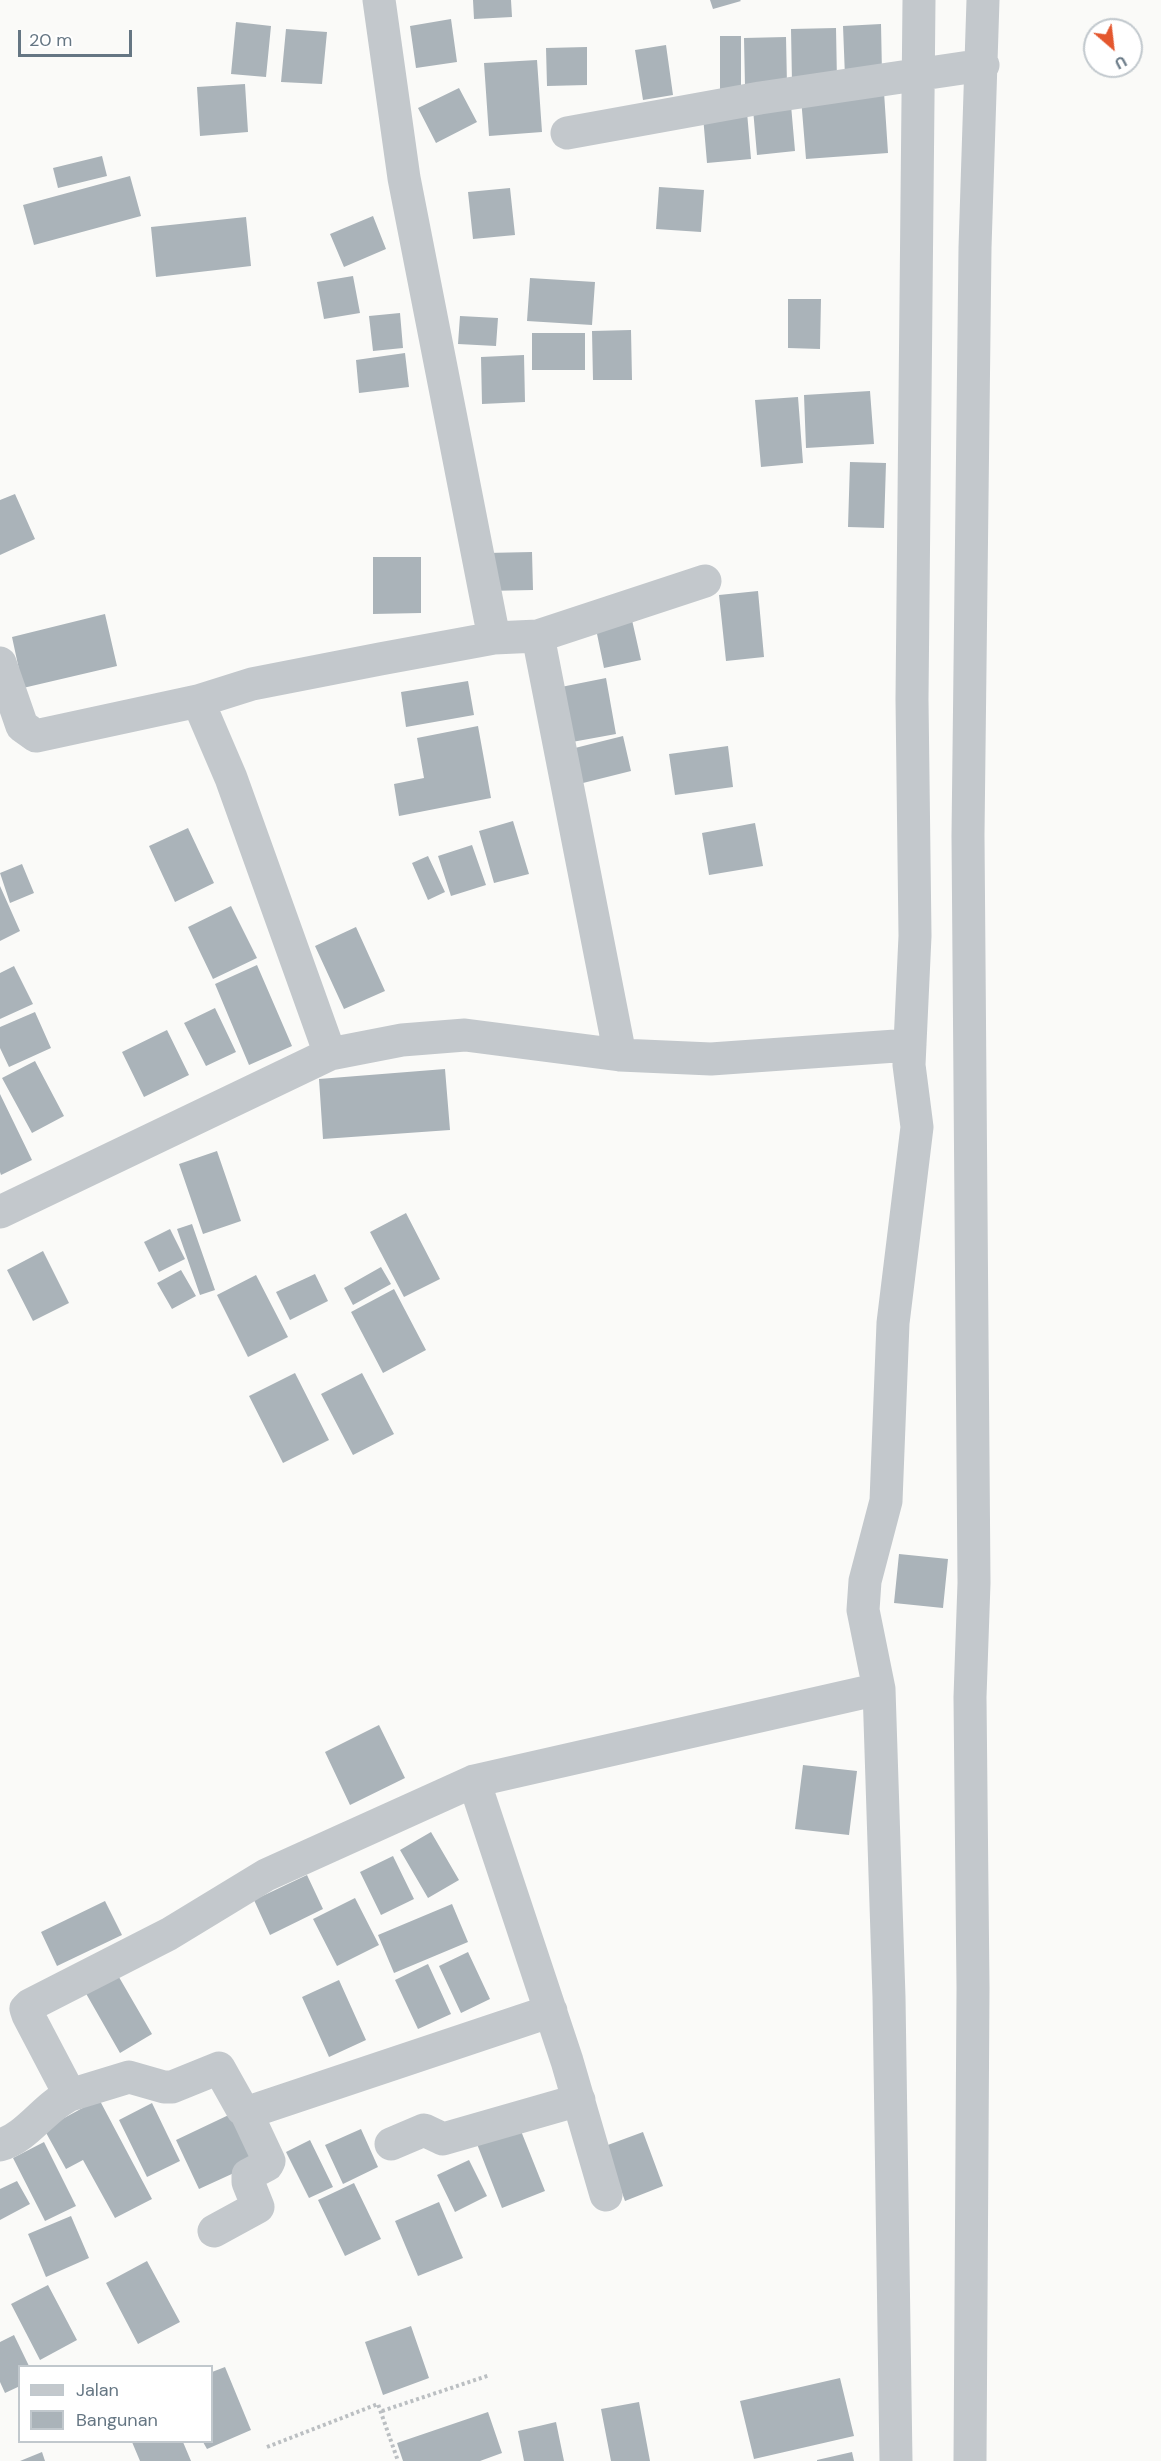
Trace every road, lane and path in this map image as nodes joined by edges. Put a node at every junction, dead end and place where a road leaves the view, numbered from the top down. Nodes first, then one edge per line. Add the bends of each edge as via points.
1 (379, 0) edge
2 (919, 0) edge
3 (983, 0) edge
4 (983, 65) junction
5 (918, 75) junction
6 (567, 133) dead end
7 (705, 581) dead end
8 (538, 636) junction
9 (494, 638) junction
10 (0, 663) edge
11 (198, 701) junction
12 (910, 1045) junction
13 (330, 1054) junction
14 (620, 1055) junction
15 (0, 1212) edge
16 (879, 1689) junction
17 (474, 1781) junction
18 (550, 2011) junction
19 (70, 2095) junction
20 (579, 2100) junction
21 (246, 2112) junction
22 (391, 2144) dead end
23 (0, 2145) edge
24 (606, 2195) dead end
25 (214, 2231) dead end
26 (490, 2376) dead end
27 (382, 2411) junction
28 (267, 2447) dead end
29 (398, 2461) edge
30 (896, 2461) edge
31 (970, 2461) edge

1 - 9 street via 404,178
2 - 5 street
3 - 4 street
4 - 5 street
4 - 31 street via 975,248 968,835 974,1584 970,1697
5 - 6 street via 760,98
5 - 12 street via 912,711 915,936
7 - 8 street
8 - 9 street
8 - 14 street
9 - 11 street via 252,684
10 - 11 street via 22,726 36,736
11 - 13 street via 231,778
12 - 14 street via 711,1059
12 - 16 street via 917,1127 893,1323 886,1501 865,1581 863,1610
13 - 14 street via 402,1040 465,1035
13 - 15 street
16 - 17 street
16 - 30 street
17 - 18 street
17 - 19 street via 266,1875 169,1934 30,2006 26,2010 28,2015
18 - 20 street
18 - 21 street
19 - 21 street via 129,2077 172,2087 219,2068
19 - 23 street via 12,2142
20 - 22 street via 443,2139 424,2130
20 - 24 street
21 - 25 street via 269,2161 248,2175 258,2207
26 - 27 path
27 - 28 path via 374,2404
27 - 29 path

